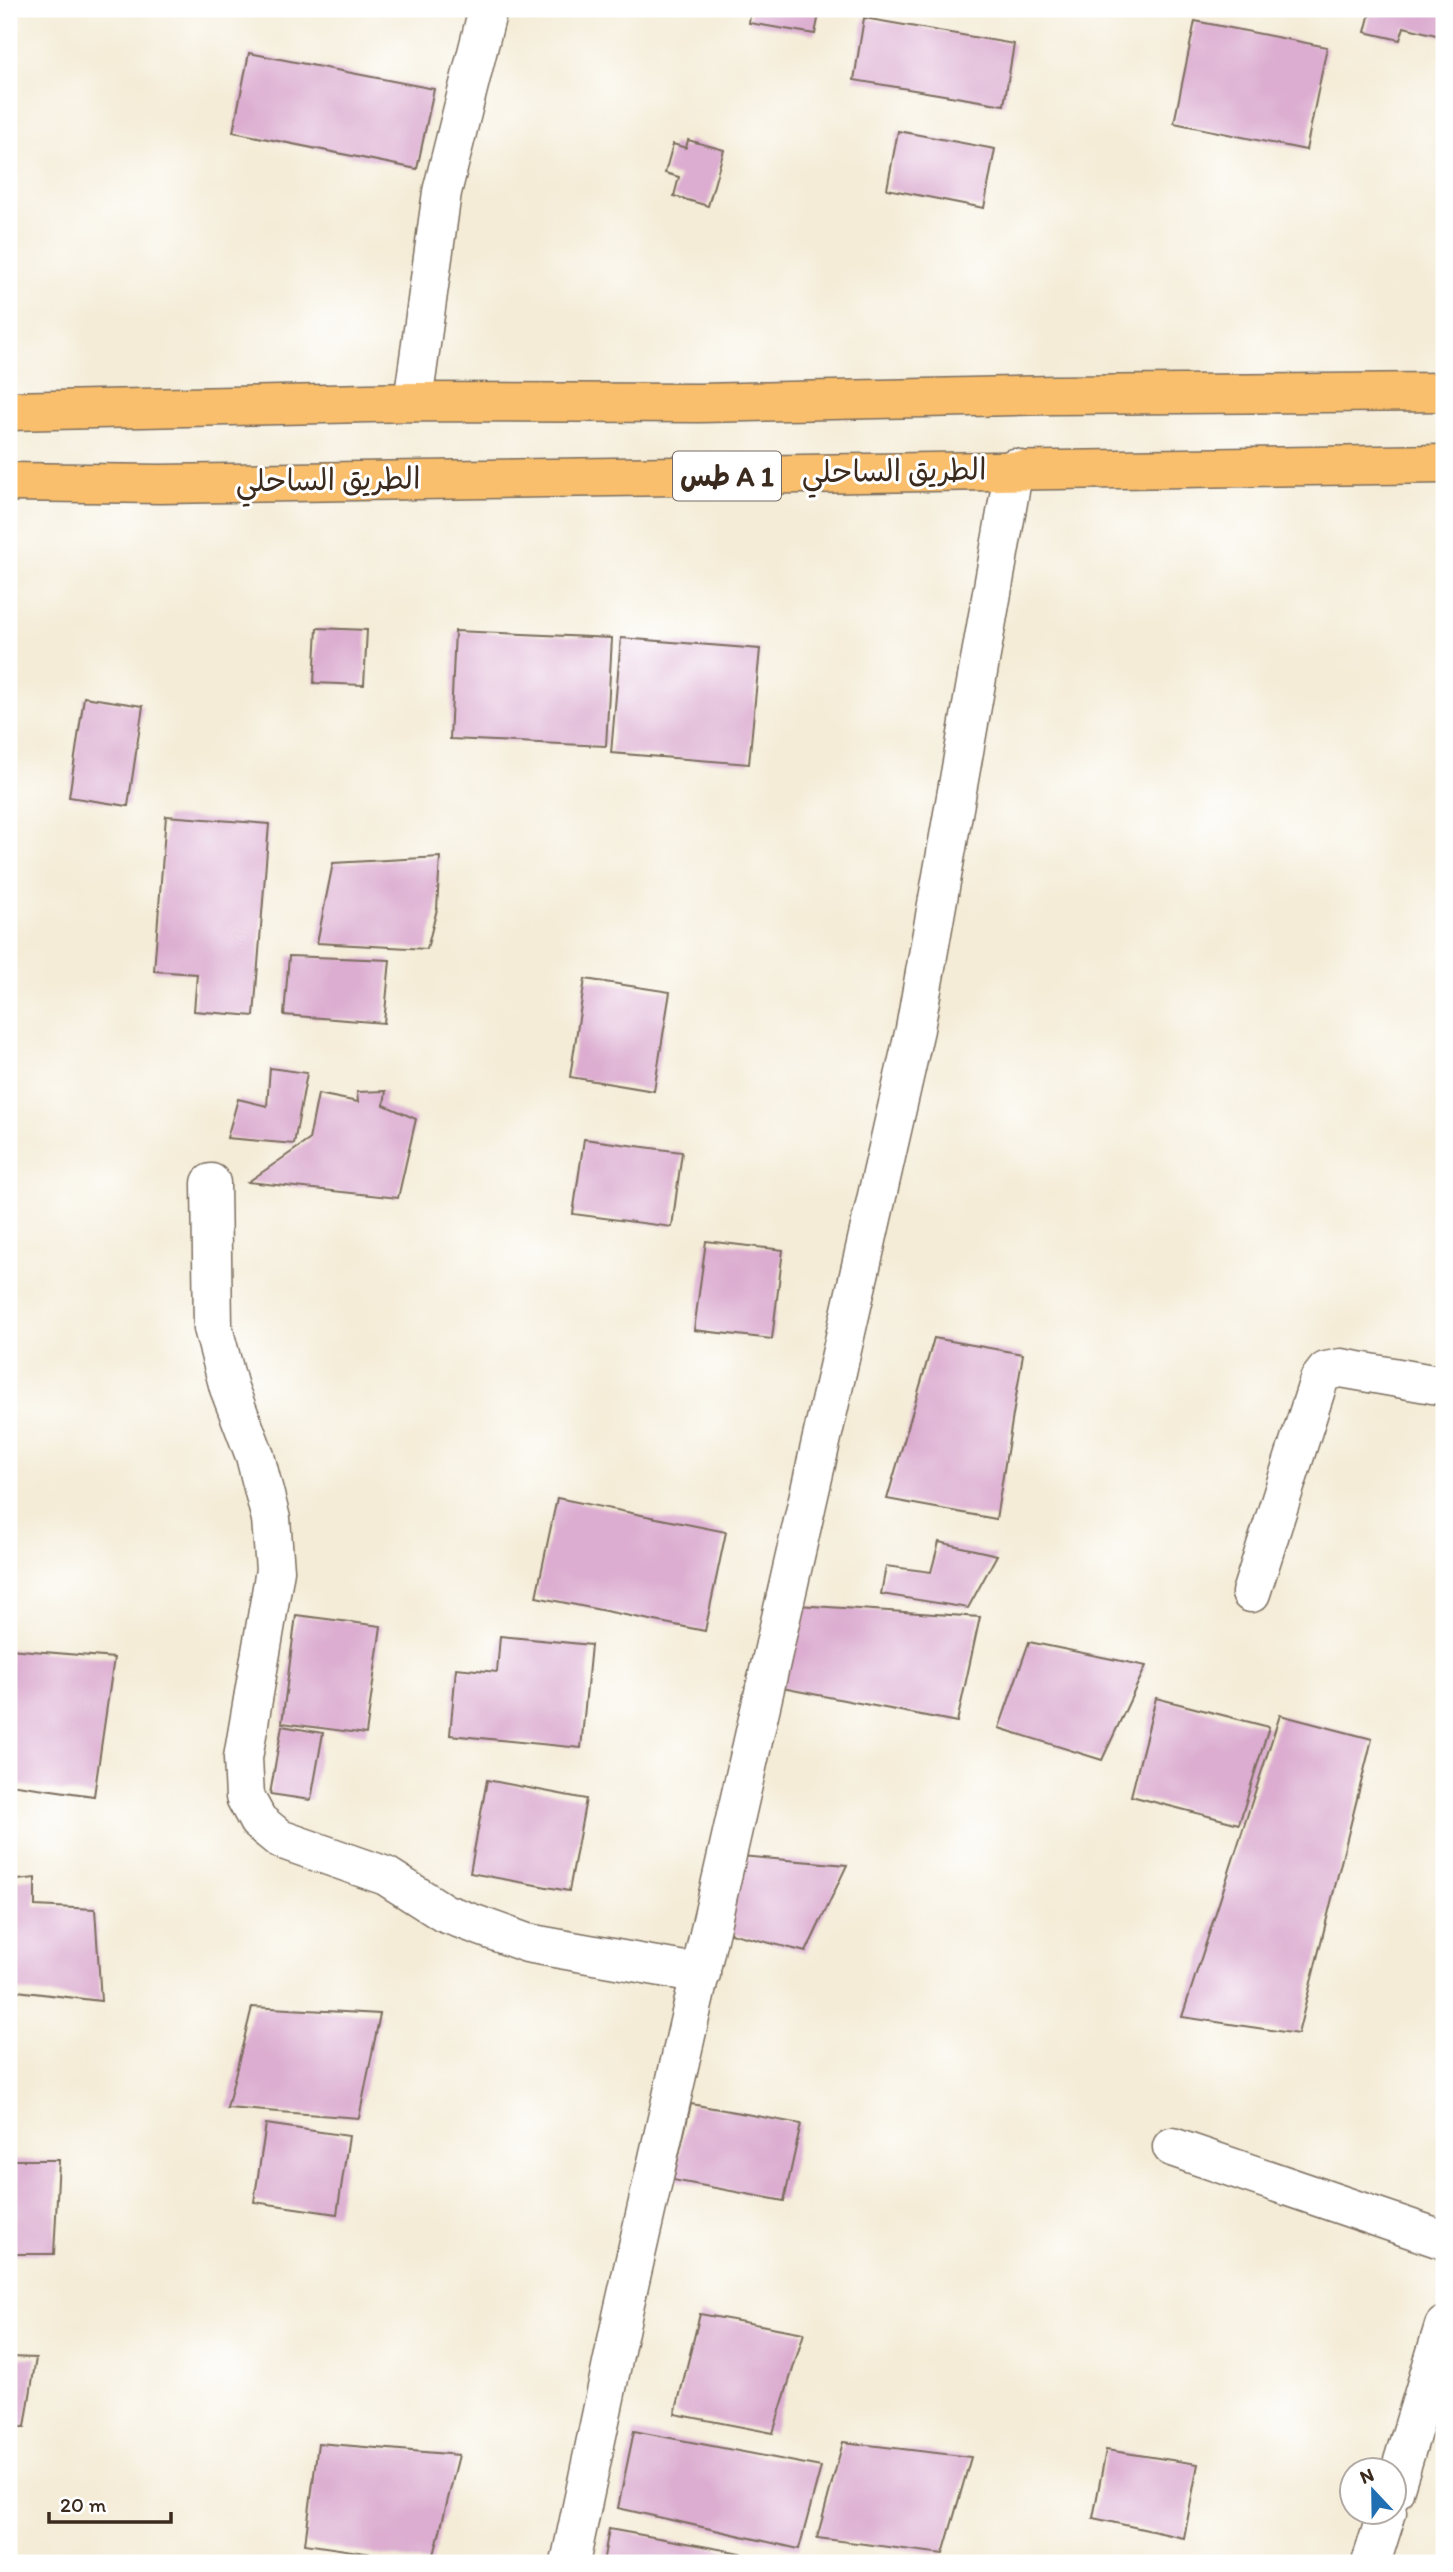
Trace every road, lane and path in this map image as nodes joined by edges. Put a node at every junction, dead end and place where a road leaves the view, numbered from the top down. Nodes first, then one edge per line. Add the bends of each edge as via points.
1 (488, 9) edge
2 (1444, 392) edge
3 (412, 402) junction
4 (9, 411) edge
5 (1444, 464) edge
6 (1014, 468) junction
7 (9, 482) edge
8 (211, 1183) dead end
9 (1444, 1386) edge
10 (1251, 1593) dead end
11 (701, 1974) junction
12 (1172, 2147) dead end
13 (1444, 2240) edge
14 (1444, 2326) edge
15 (1405, 2456) edge
16 (1383, 2526) edge
17 (570, 2563) edge
18 (1371, 2563) edge

1 - 3 street via 442,192
2 - 3 highway via 700,403
3 - 4 highway
5 - 6 highway, الطريق الساحلي / طس A 1
6 - 7 highway, الطريق الساحلي / طس A 1 via 683,477
6 - 11 street via 915,1029
8 - 11 street via 213,1328 229,1388 256,1456 271,1519 275,1570 243,1758 245,1797 258,1821 280,1839 386,1876 444,1913 527,1943
9 - 10 street via 1341,1368 1326,1370
11 - 17 street
12 - 13 street
14 - 15 street
16 - 18 street

